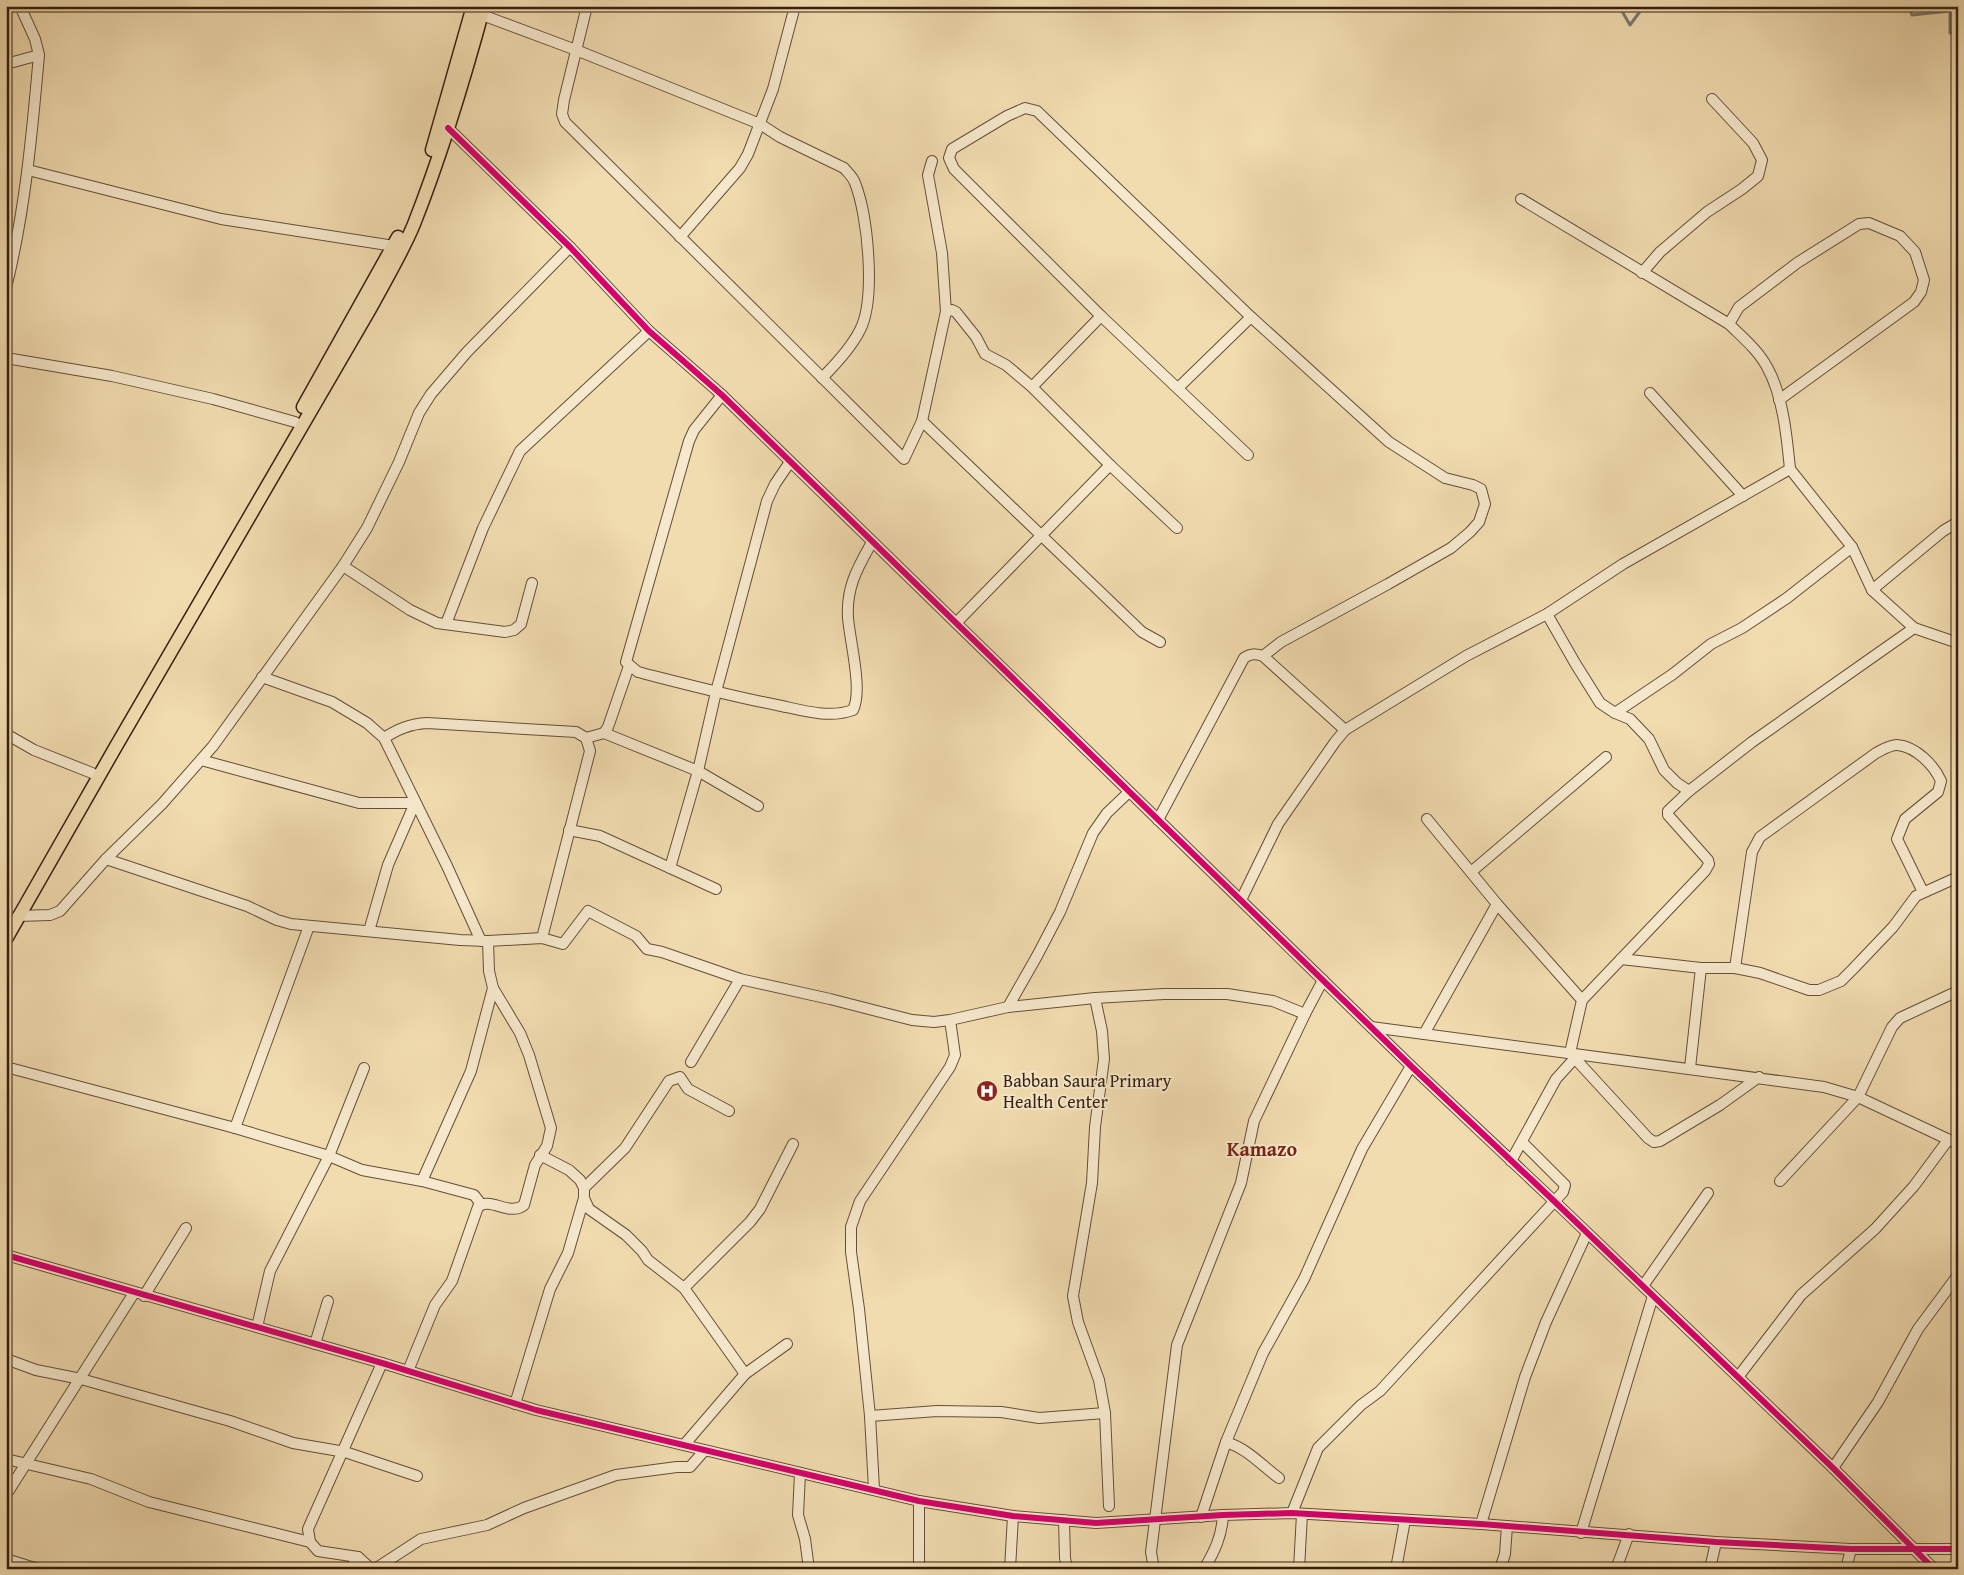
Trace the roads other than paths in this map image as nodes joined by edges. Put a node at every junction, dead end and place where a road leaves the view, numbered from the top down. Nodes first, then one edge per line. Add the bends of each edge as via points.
1 (20, 6) edge
2 (587, 6) edge
3 (795, 6) edge
4 (480, 9) edge
5 (576, 50) junction
6 (39, 55) junction
7 (6, 64) edge
8 (1712, 99) dead end
9 (760, 124) junction
10 (448, 128) junction
11 (932, 161) dead end
12 (28, 170) junction
13 (1521, 198) dead end
14 (680, 238) junction
15 (394, 246) junction
16 (570, 247) junction
17 (1642, 273) junction
18 (6, 288) edge
19 (946, 312) junction
20 (1101, 316) junction
21 (1251, 317) junction
22 (1728, 324) junction
23 (649, 331) junction
24 (6, 358) edge
25 (822, 378) junction
26 (1032, 388) junction
27 (1178, 388) junction
28 (1650, 393) dead end
29 (722, 395) junction
30 (1780, 400) junction
31 (922, 421) junction
32 (295, 422) junction
33 (1248, 455) dead end
34 (790, 462) junction
35 (1110, 465) junction
36 (1790, 469) junction
37 (1743, 496) junction
38 (1958, 522) edge
39 (1177, 528) dead end
40 (1041, 536) junction
41 (872, 542) junction
42 (1852, 547) junction
43 (343, 566) junction
44 (532, 582) dead end
45 (1872, 590) junction
46 (1547, 614) junction
47 (956, 623) junction
48 (446, 624) junction
49 (1914, 628) junction
50 (1160, 642) dead end
51 (1958, 643) edge
52 (1263, 656) junction
53 (629, 666) junction
54 (262, 677) junction
55 (716, 692) junction
56 (1615, 713) junction
57 (1345, 730) junction
58 (604, 733) junction
59 (6, 734) edge
60 (384, 738) junction
61 (586, 738) junction
62 (112, 746) junction
63 (1606, 757) dead end
64 (201, 760) junction
65 (698, 771) junction
66 (92, 773) junction
67 (1689, 791) junction
68 (1129, 792) junction
69 (416, 803) junction
70 (758, 806) dead end
71 (1427, 819) dead end
72 (1158, 820) junction
73 (569, 830) junction
74 (106, 859) junction
75 (670, 868) junction
76 (1471, 872) junction
77 (1958, 877) edge
78 (716, 889) dead end
79 (1923, 892) junction
80 (1241, 900) junction
81 (1497, 904) junction
82 (18, 916) junction
83 (6, 924) edge
84 (310, 926) junction
85 (368, 930) junction
86 (542, 938) junction
87 (6, 939) edge
88 (484, 941) junction
89 (1621, 959) junction
90 (1701, 968) junction
91 (1735, 968) junction
92 (740, 979) junction
93 (1323, 980) junction
94 (493, 988) junction
95 (1958, 991) edge
96 (1095, 998) junction
97 (1582, 1000) junction
98 (1008, 1007) junction
99 (1305, 1014) junction
100 (950, 1020) junction
101 (1370, 1027) junction
102 (1424, 1034) junction
103 (1572, 1055) junction
104 (691, 1062) dead end
105 (1410, 1066) junction
106 (6, 1067) edge
107 (364, 1068) dead end
108 (1690, 1068) junction
109 (1760, 1077) junction
110 (1858, 1097) junction
111 (730, 1111) dead end
112 (235, 1128) junction
113 (1522, 1142) junction
114 (1953, 1142) edge
115 (793, 1144) dead end
116 (540, 1155) junction
117 (328, 1156) junction
118 (1511, 1161) junction
119 (422, 1181) junction
120 (1780, 1182) dead end
121 (1708, 1192) dead end
122 (584, 1193) junction
123 (1554, 1201) junction
124 (481, 1204) junction
125 (186, 1228) dead end
126 (1588, 1233) junction
127 (6, 1255) edge
128 (1958, 1275) edge
129 (1643, 1286) junction
130 (684, 1288) junction
131 (140, 1294) junction
132 (1653, 1296) junction
133 (328, 1301) dead end
134 (257, 1327) junction
135 (315, 1344) junction
136 (787, 1344) dead end
137 (6, 1359) edge
138 (382, 1363) junction
139 (408, 1371) junction
140 (745, 1374) junction
141 (1738, 1377) junction
142 (81, 1379) junction
143 (515, 1404) junction
144 (1105, 1413) junction
145 (870, 1416) junction
146 (1226, 1442) junction
147 (684, 1445) junction
148 (704, 1451) junction
149 (342, 1452) junction
150 (6, 1459) edge
151 (25, 1465) junction
152 (1833, 1468) junction
153 (800, 1473) junction
154 (417, 1476) dead end
155 (1279, 1478) dead end
156 (874, 1489) junction
157 (6, 1495) edge
158 (919, 1501) junction
159 (1109, 1506) dead end
160 (1292, 1513) junction
161 (1223, 1514) junction
162 (1302, 1514) junction
163 (1013, 1516) junction
164 (1201, 1517) junction
165 (1156, 1518) junction
166 (1064, 1520) junction
167 (1405, 1520) junction
168 (1481, 1524) junction
169 (1507, 1526) junction
170 (1582, 1533) junction
171 (1629, 1534) junction
172 (310, 1542) junction
173 (1716, 1542) junction
174 (1851, 1548) junction
175 (1958, 1549) edge
176 (1914, 1550) junction
177 (358, 1557) junction
178 (6, 1559) edge
179 (38, 1569) edge
180 (350, 1569) edge
181 (371, 1569) edge
182 (375, 1569) edge
183 (809, 1569) edge
184 (919, 1569) edge
185 (1010, 1569) edge
186 (1067, 1569) edge
187 (1154, 1569) edge
188 (1204, 1569) edge
189 (1299, 1569) edge
190 (1396, 1569) edge
191 (1500, 1569) edge
192 (1616, 1569) edge
193 (1710, 1569) edge
194 (1846, 1569) edge
195 (1934, 1569) edge

1 - 6 street
2 - 5 street
3 - 9 street via 773,90
4 - 5 street
4 - 10 main road via 463,85
4 - 15 main road via 431,152
5 - 9 street
5 - 14 street via 564,100 562,114 565,122
6 - 7 street
6 - 12 street
8 - 17 street via 1752,143 1762,160 1758,176 1706,212 1660,252
9 - 14 street via 740,168
9 - 25 street via 844,168 855,184 864,218 869,278 866,312 860,330 839,361
10 - 16 street
10 - 62 main road via 414,224 370,309
11 - 19 street via 928,175 942,253
12 - 15 street via 221,219
12 - 18 street
13 - 17 street
14 - 25 street
15 - 32 main road
16 - 23 street
16 - 43 street via 467,352 432,394 419,413 367,528
17 - 22 street
19 - 26 street via 956,312 985,354 1006,365
19 - 31 street
20 - 21 street via 954,169 949,158 952,149 1007,116 1025,108 1037,111
20 - 26 street
20 - 27 street
21 - 27 street
21 - 52 street via 1390,442 1445,478 1481,490 1485,504 1479,522 1451,548 1281,642
22 - 30 street via 1768,367
22 - 30 street via 1739,307 1797,263 1859,224 1869,223 1900,236 1915,252 1924,280 1914,302
23 - 29 street
23 - 48 street via 520,451 483,528
24 - 32 street via 212,398
25 - 31 street via 904,459
26 - 35 street
27 - 33 street
28 - 37 street
29 - 34 street
29 - 53 street via 689,441 639,611 626,662
30 - 36 street
31 - 40 street
32 - 62 main road
34 - 41 street
34 - 55 street via 774,484 767,501
35 - 39 street
35 - 40 street
36 - 37 street
36 - 42 street
37 - 46 street via 1623,564
38 - 45 street
40 - 47 street
40 - 50 street via 1142,632
41 - 47 street
41 - 55 street via 854,574 850,592 848,616 857,697 853,710 822,714
42 - 45 street
42 - 56 street via 1787,598 1711,644 1674,674
43 - 48 street via 410,610
43 - 54 street
44 - 48 street via 521,624 514,630 505,632
45 - 49 street
46 - 56 street via 1600,703
46 - 57 street via 1466,656
47 - 68 street
49 - 51 street
49 - 67 street via 1752,742
52 - 57 street
52 - 72 street via 1254,654 1244,658
53 - 55 street via 638,672
53 - 58 street
54 - 60 street via 332,702 367,723
54 - 64 street
55 - 65 street
56 - 67 street via 1630,720 1649,738 1664,770
57 - 80 street via 1278,824
58 - 61 street
58 - 65 street
59 - 66 street via 34,750
60 - 61 street via 399,728 427,722 576,732
60 - 69 street
61 - 73 street via 590,751
62 - 66 main road
62 - 82 main road
63 - 76 street
64 - 69 street via 359,803
64 - 74 street
65 - 70 street
65 - 75 street
66 - 83 main road
67 - 89 street via 1667,813 1709,864
68 - 72 street
68 - 98 street via 1101,819 1093,833 1060,912
69 - 85 street via 388,865
69 - 88 street
71 - 76 street
72 - 80 street
73 - 75 street via 600,836
73 - 86 street
74 - 82 street via 60,911 50,915
74 - 84 street via 247,906 277,920
75 - 78 street
76 - 81 street
77 - 79 street
79 - 91 street via 1853,969 1830,986 1809,990
79 - 91 street via 1897,839 1904,818 1938,792 1941,781 1937,771 1923,757 1896,744 1876,753 1760,838 1752,852
80 - 93 street
81 - 97 street
81 - 102 street
82 - 87 main road
84 - 85 street
84 - 112 street
85 - 88 street
86 - 88 street
86 - 92 street via 563,944 588,911 636,936 647,949
88 - 94 street
89 - 90 street
89 - 97 street
90 - 91 street
90 - 108 street
92 - 100 street via 912,1020
92 - 104 street
93 - 99 street
93 - 101 street
94 - 116 street via 529,1055 551,1128
94 - 119 street via 471,1071
95 - 110 street via 1900,1018 1892,1027
96 - 98 street
96 - 99 street via 1227,994 1273,1001
96 - 144 street via 1104,1059 1092,1183 1073,1296 1078,1322 1099,1380
97 - 103 street
98 - 100 street
99 - 165 street via 1254,1121 1241,1183 1177,1345
100 - 145 street via 955,1055 950,1067 860,1201 851,1227 851,1252
101 - 102 street
101 - 105 street
102 - 103 street
103 - 108 street
103 - 109 street via 1654,1142 1720,1105
103 - 113 street
105 - 118 street
105 - 146 street via 1362,1149 1304,1279 1262,1354
106 - 112 street
107 - 117 street
108 - 109 street
109 - 110 street via 1824,1087
110 - 114 street
110 - 120 street
111 - 122 street via 688,1089 680,1077 669,1082 624,1148
112 - 117 street
113 - 118 street
113 - 123 street via 1564,1185 1563,1192
114 - 141 street via 1875,1229 1801,1295
115 - 130 street via 760,1209
116 - 122 street via 569,1170 580,1180
116 - 124 street via 524,1205 514,1210
117 - 119 street via 362,1170
117 - 134 street via 270,1270
118 - 123 street
119 - 124 street via 474,1195
121 - 129 street
122 - 130 street via 589,1209 626,1235 648,1260
122 - 143 street via 568,1254 550,1289
123 - 126 street
123 - 160 street via 1380,1391 1361,1405 1318,1448
124 - 139 street via 452,1281 435,1305
125 - 131 street
126 - 129 street
126 - 168 street via 1546,1322 1525,1377
127 - 131 street
128 - 152 street via 1918,1329 1878,1402
129 - 132 street
130 - 140 street
131 - 134 street
131 - 142 street
132 - 141 street
132 - 170 street
133 - 135 street
134 - 135 street
135 - 138 street
136 - 140 street
137 - 142 street via 36,1370
138 - 139 street
138 - 149 street
139 - 143 street
140 - 147 street
141 - 152 street
142 - 149 street via 230,1421 293,1443
142 - 151 street
143 - 147 street
144 - 145 street via 1039,1418 1001,1412 937,1411
144 - 159 street
145 - 156 street
146 - 155 street via 1250,1453
146 - 164 street
147 - 148 street
148 - 153 street
148 - 182 street via 690,1467 616,1475 487,1525 421,1540
149 - 154 street
149 - 172 street via 308,1529
150 - 151 street
151 - 157 street
151 - 172 street via 91,1479 149,1502
152 - 176 street
153 - 156 street
153 - 183 street via 798,1515 806,1539
156 - 158 street
158 - 163 street
158 - 184 street
160 - 161 street
160 - 162 street
161 - 164 street
161 - 188 street via 1218,1544
162 - 167 street
162 - 189 street
163 - 166 street
163 - 185 street
164 - 165 street
165 - 166 street via 1096,1523
165 - 187 street via 1151,1552
166 - 186 street
167 - 168 street
167 - 190 street
168 - 169 street
169 - 170 street
169 - 191 street via 1505,1554
170 - 171 street
171 - 173 street
171 - 192 street
172 - 177 street via 318,1551
173 - 174 street
173 - 193 street
174 - 176 street
174 - 194 street
175 - 176 street
176 - 195 street
177 - 180 street
177 - 181 street
178 - 179 street

